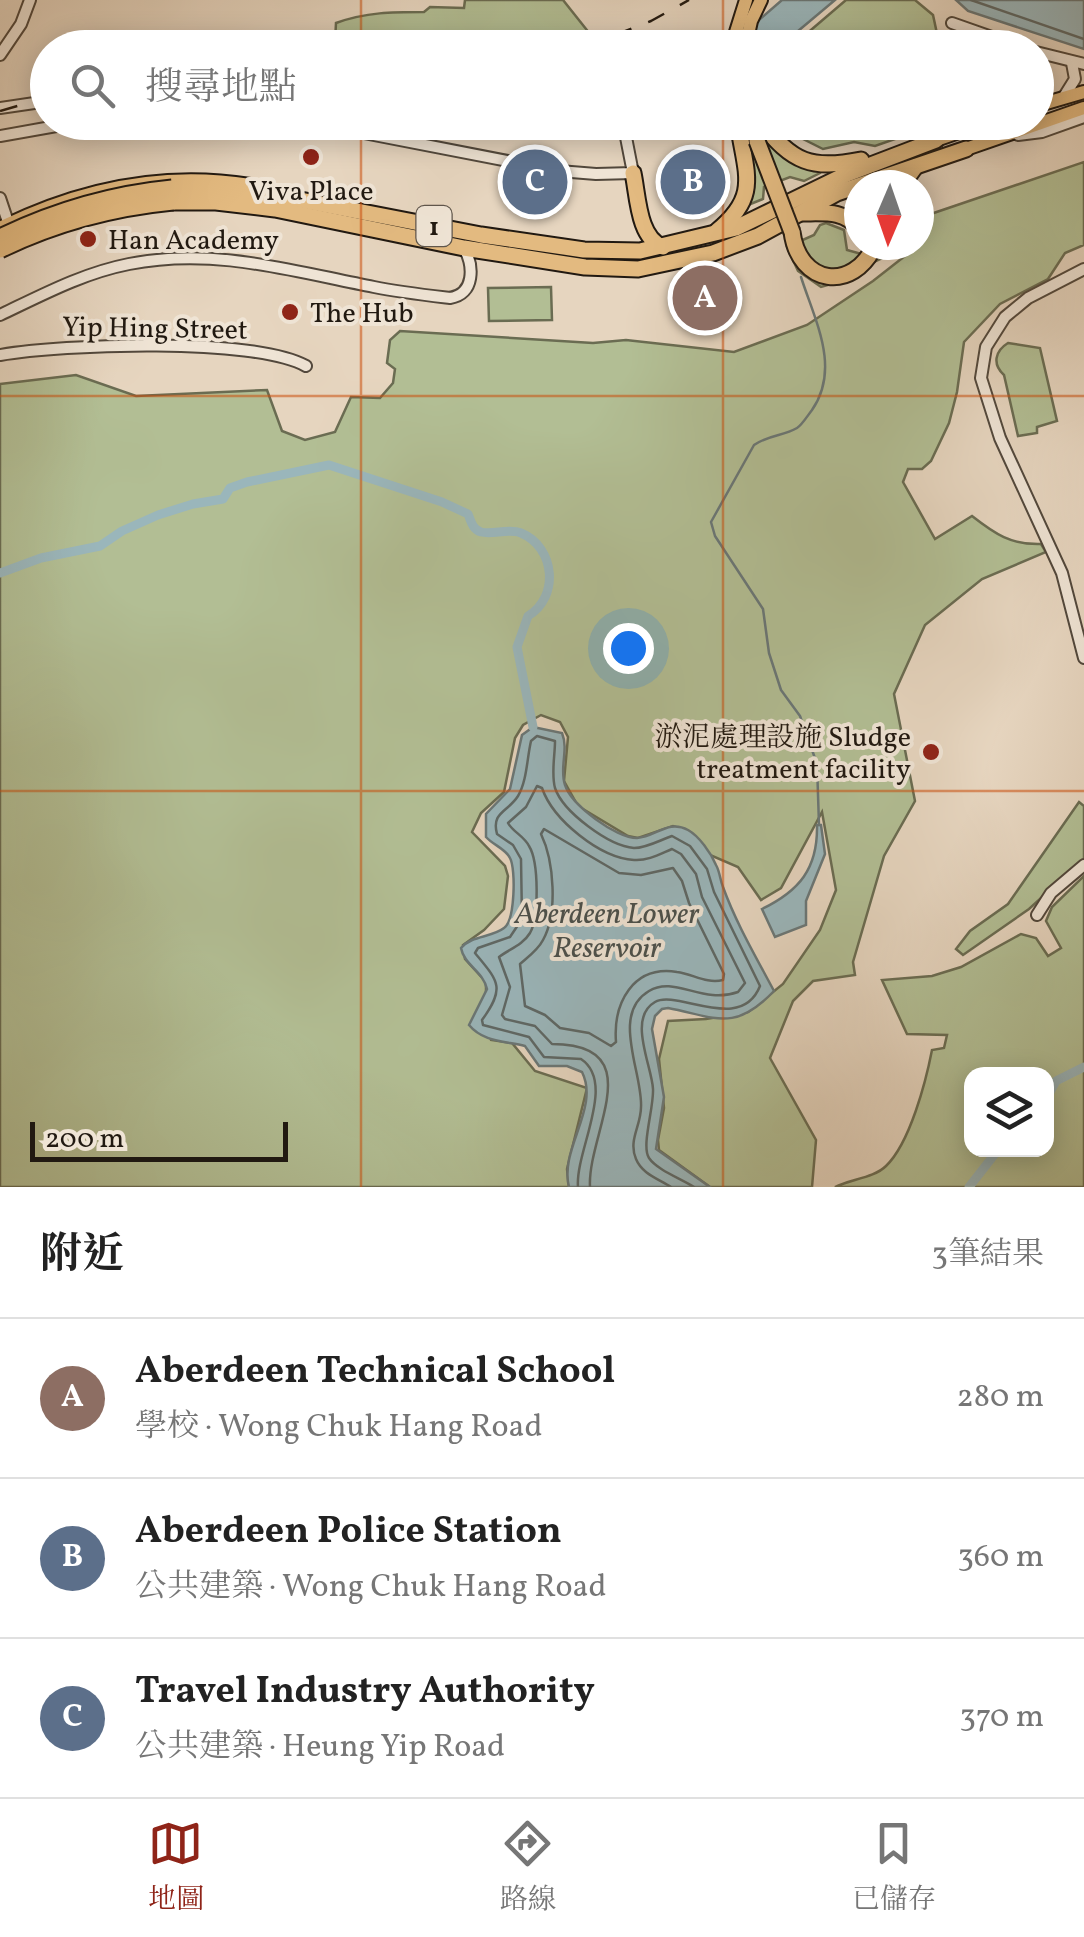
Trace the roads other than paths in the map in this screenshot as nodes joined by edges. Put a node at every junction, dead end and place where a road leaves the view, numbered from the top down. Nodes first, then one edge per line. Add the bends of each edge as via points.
1 (30, 0) edge
2 (746, 0) edge
3 (761, 0) edge
4 (952, 23) dead end
5 (734, 30) edge
6 (749, 30) edge
7 (972, 30) edge
8 (0, 54) edge
9 (1078, 64) edge
10 (1084, 92) edge
11 (1065, 95) junction
12 (1054, 99) edge
13 (30, 103) edge
14 (3, 106) edge
15 (1084, 108) edge
16 (1084, 117) edge
17 (1054, 119) edge
18 (1054, 128) edge
19 (30, 131) edge
20 (0, 136) edge
21 (400, 140) edge
22 (627, 140) edge
23 (749, 140) edge
24 (757, 140) edge
25 (773, 140) edge
26 (936, 140) edge
27 (993, 140) edge
28 (966, 149) joint
29 (885, 158) junction
30 (914, 167) junction
31 (912, 170) edge
32 (633, 172) junction
33 (173, 195) junction
34 (285, 197) junction
35 (0, 198) edge
36 (796, 208) junction
37 (292, 215) junction
38 (844, 216) edge
39 (645, 228) junction
40 (714, 233) junction
41 (4, 240) edge
42 (464, 248) junction
43 (663, 248) junction
44 (616, 252) junction
45 (853, 260) edge
46 (1084, 269) edge
47 (0, 315) edge
48 (0, 355) edge
49 (306, 366) dead end
50 (1084, 658) edge
51 (1084, 865) edge
52 (1037, 915) dead end

1 - 8 street
2 - 5 main road
3 - 6 main road
4 - 7 street
9 - 11 street
10 - 11 main road
11 - 12 main road
13 - 14 street
15 - 17 main road
16 - 18 street
19 - 20 street
21 - 32 street via 560,171
22 - 32 street
23 - 40 highway via 743,204
24 - 45 highway, bridge via 792,232 810,257 827,266
25 - 29 highway via 811,164
26 - 29 highway, 1
27 - 28 main road
28 - 30 highway, 1
29 - 36 highway, 1
30 - 31 highway
30 - 36 highway, 1
32 - 39 highway
33 - 34 highway, 1 via 218,188
33 - 37 highway, 1
33 - 41 highway, 1, bridge
34 - 41 main road via 271,188 224,181 160,181 87,194
34 - 44 highway, 1 via 481,235
35 - 41 street
36 - 38 highway
36 - 40 highway, 1
36 - 42 highway, 1 via 758,236 638,268 585,268
37 - 41 main road via 142,212
37 - 42 highway, 1
39 - 43 highway
39 - 44 highway
40 - 43 highway, 1
42 - 47 street via 472,264 460,297 260,262 184,257 98,272
43 - 44 highway, 1
46 - 50 street via 1004,317 986,348 981,378 1062,574
48 - 49 street, Yip Hing Street via 69,346 242,350
51 - 52 street

